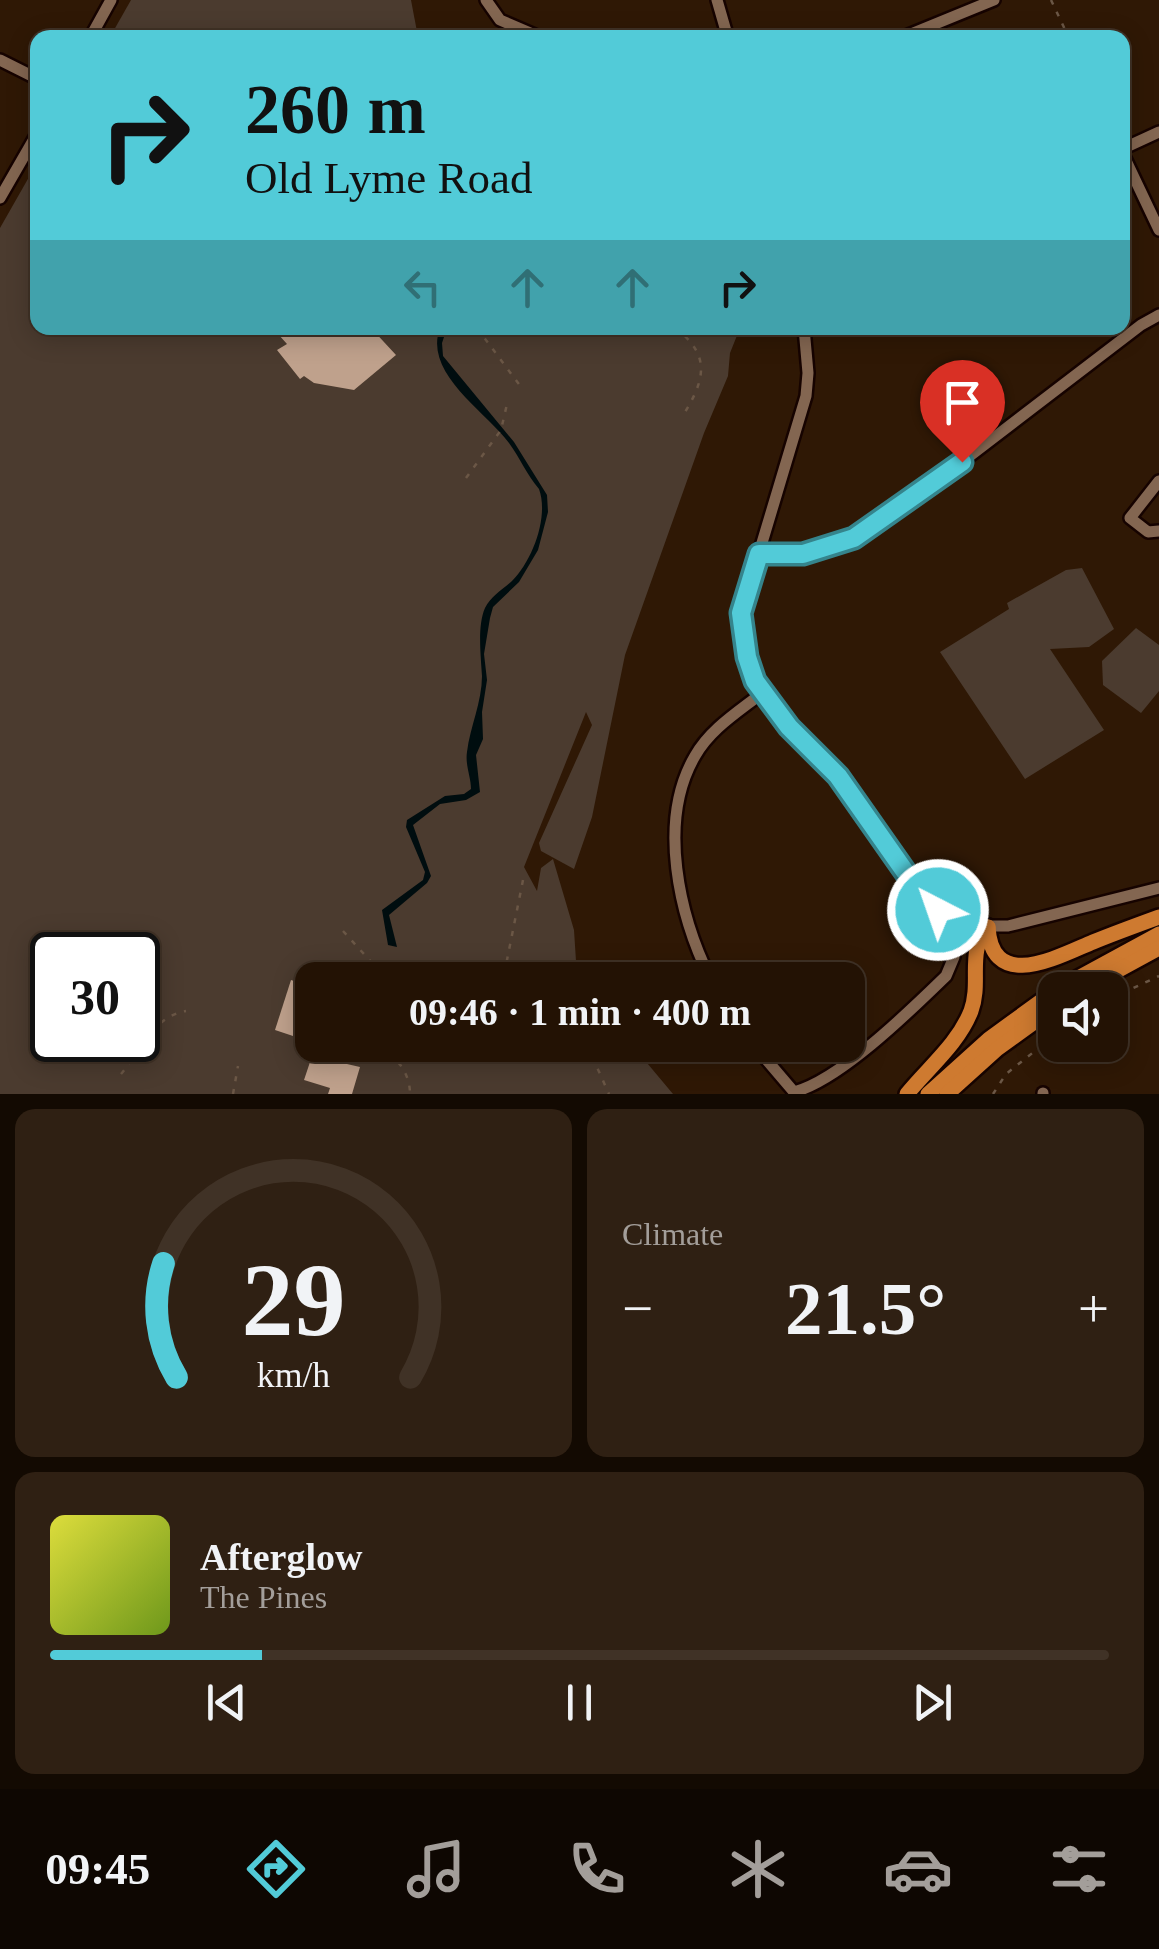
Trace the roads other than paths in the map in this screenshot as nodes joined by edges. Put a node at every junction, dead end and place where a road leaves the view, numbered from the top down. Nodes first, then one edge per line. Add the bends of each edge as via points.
1 (111, 0) edge
2 (486, 0) edge
3 (716, 0) edge
4 (994, 0) edge
5 (94, 30) edge
6 (523, 30) edge
7 (725, 30) edge
8 (921, 30) edge
9 (0, 60) edge
10 (30, 76) edge
11 (1159, 132) edge
12 (30, 146) edge
13 (1130, 146) edge
14 (1130, 167) edge
15 (0, 198) edge
16 (1159, 230) edge
17 (1159, 315) edge
18 (1130, 333) edge
19 (805, 335) edge
20 (1127, 335) edge
21 (1159, 481) edge
22 (1159, 531) edge
23 (759, 554) junction
24 (762, 693) junction
25 (1159, 888) edge
26 (947, 917) junction
27 (1159, 917) edge
28 (988, 926) junction
29 (1159, 934) edge
30 (1159, 948) edge
31 (705, 962) edge
32 (1087, 972) edge
33 (1115, 972) edge
34 (1038, 1003) edge
35 (1038, 1019) edge
36 (865, 1048) edge
37 (768, 1062) edge
38 (848, 1062) edge
39 (907, 1094) edge
40 (928, 1094) edge
41 (947, 1094) edge

1 - 5 street
2 - 6 street via 500,20
3 - 7 street
4 - 8 street
9 - 10 street
11 - 13 street
12 - 15 street
14 - 16 street
17 - 18 street
19 - 23 street via 806,396
20 - 23 street via 854,538 803,554
21 - 22 street via 1130,518 1148,532
23 - 24 street via 741,628
24 - 26 street via 838,776 913,883
24 - 31 street via 707,739 681,786 680,890
25 - 28 street
26 - 28 street
26 - 36 street via 954,963 946,976
27 - 28 highway via 1024,966 998,957
28 - 39 highway via 974,948 976,984 968,1016
29 - 32 highway
30 - 33 highway
34 - 40 highway
35 - 41 highway
37 - 38 street via 794,1092

